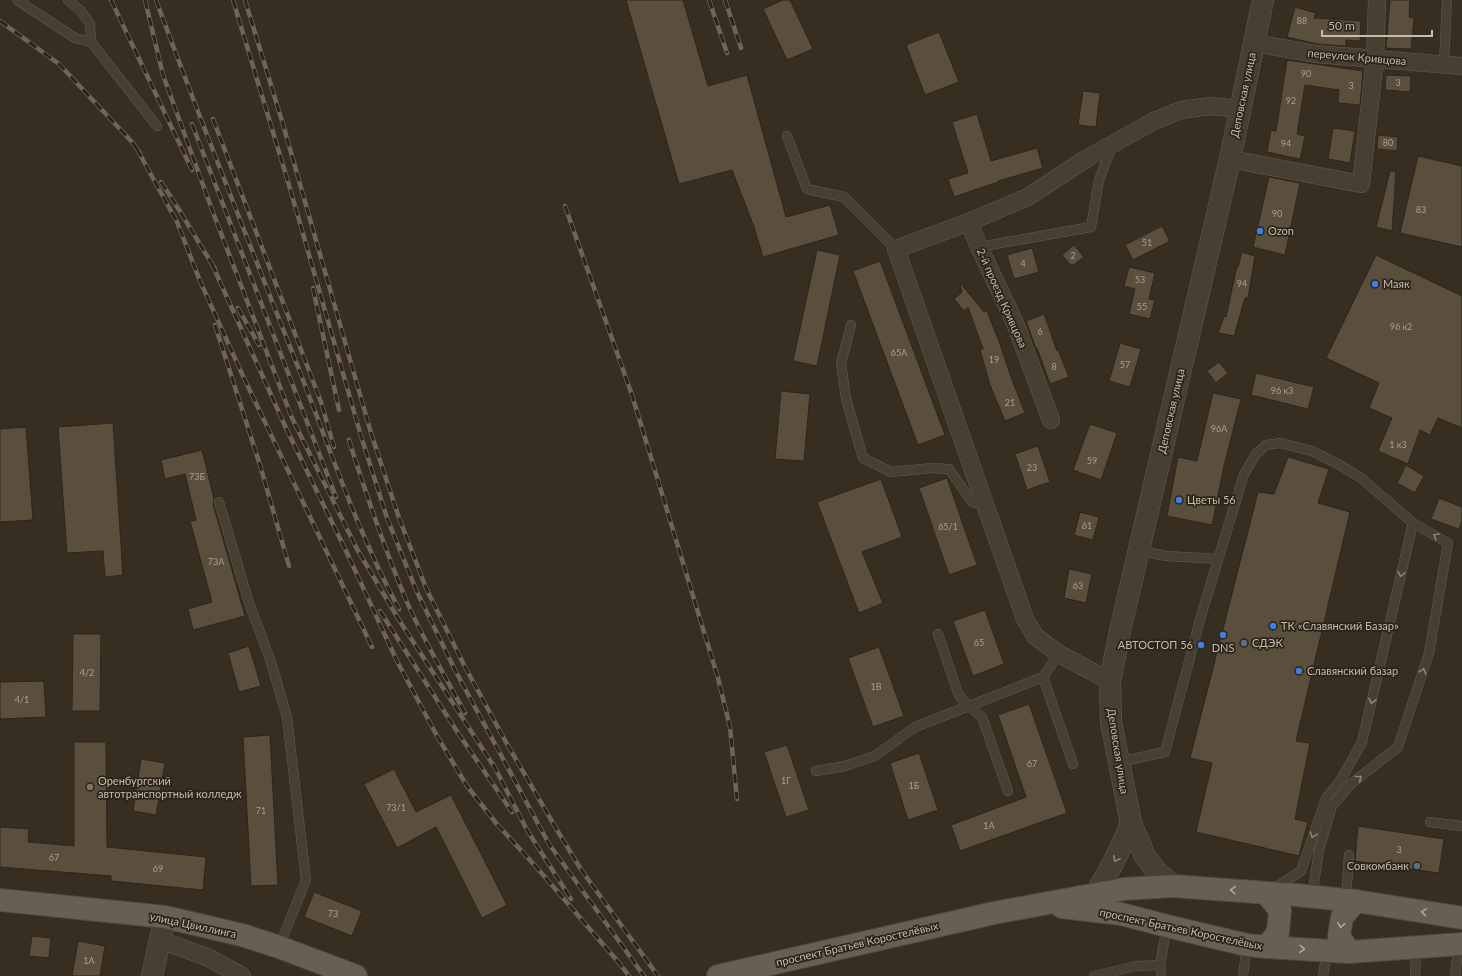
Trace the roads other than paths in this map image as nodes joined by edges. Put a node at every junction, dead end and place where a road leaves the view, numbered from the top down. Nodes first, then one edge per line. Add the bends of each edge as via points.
1 (17, 0) edge
2 (68, 0) edge
3 (1263, 0) edge
4 (1377, 0) edge
5 (1447, 0) edge
6 (91, 42) junction
7 (1254, 43) junction
8 (1375, 58) junction
9 (1444, 64) junction
10 (1462, 66) edge
11 (1240, 109) junction
12 (157, 126) dead end
13 (787, 136) dead end
14 (1112, 146) junction
15 (1230, 159) junction
16 (969, 222) junction
17 (979, 247) junction
18 (896, 249) junction
19 (851, 325) dead end
20 (1051, 420) dead end
21 (219, 502) dead end
22 (986, 506) junction
23 (1413, 523) junction
24 (1139, 551) junction
25 (1218, 559) junction
26 (938, 634) dead end
27 (1059, 654) junction
28 (1043, 677) junction
29 (1110, 681) junction
30 (969, 706) junction
31 (1119, 762) junction
32 (1073, 764) dead end
33 (816, 770) dead end
34 (1008, 791) dead end
35 (1430, 822) dead end
36 (1131, 823) junction
37 (1462, 826) edge
38 (1349, 855) dead end
39 (1301, 871) junction
40 (1173, 886) junction
41 (1301, 891) junction
42 (1266, 893) junction
43 (1095, 894) junction
44 (0, 900) edge
45 (1351, 900) junction
46 (1043, 905) junction
47 (165, 917) junction
48 (1462, 918) edge
49 (1167, 926) junction
50 (160, 940) junction
51 (1460, 944) edge
52 (1257, 946) junction
53 (279, 947) junction
54 (1416, 947) junction
55 (1327, 951) junction
56 (1349, 952) junction
57 (1160, 965) junction
58 (1458, 970) edge
59 (152, 976) edge
60 (242, 976) edge
61 (356, 976) edge
62 (718, 976) edge
63 (1094, 976) edge
64 (1161, 976) edge
65 (1243, 976) edge
66 (1323, 976) edge
67 (1415, 976) edge

1 - 6 lane via 75,38
2 - 6 lane via 81,11 90,24
3 - 7 street, Деповская улица
4 - 8 street
5 - 9 lane
6 - 12 lane
7 - 8 street, переулок Кривцова via 1316,54
7 - 11 street, Деповская улица
8 - 9 street, переулок Кривцова
8 - 15 street via 1361,184
9 - 10 street, переулок Кривцова
11 - 14 street via 1210,106 1181,110
11 - 15 street, Деповская улица
13 - 18 lane via 808,189 844,197
14 - 16 street via 1084,160 1028,197
14 - 17 lane via 1099,180 1091,227
15 - 24 street, Деповская улица
16 - 17 street, 2-й проезд Кривцова
16 - 18 street
17 - 20 street, 2-й проезд Кривцова via 1015,323
18 - 22 street
19 - 22 lane via 841,364 846,399 864,458 891,472 949,469 972,502
21 - 53 lane via 248,603 270,659 287,717 306,880
22 - 27 street via 1025,619 1035,636
23 - 25 lane via 1361,478 1340,465 1297,446 1280,443 1266,445 1256,454 1244,474
23 -> 39 lane via 1362,742 1342,778 1326,798
41 -> 23 lane via 1332,806 1352,783 1398,747 1429,653 1448,543
24 - 25 lane via 1166,556
24 - 29 street, Деповская улица
25 - 31 lane via 1165,752
26 - 30 lane via 959,696
27 - 28 lane
27 - 29 street
28 - 30 lane
28 - 32 lane
29 - 31 street, Деповская улица via 1111,722
30 - 33 lane via 916,727 875,756 845,766
30 - 34 lane via 982,717
31 - 36 street, Деповская улица
35 - 37 lane
36 - 40 street, Деповская улица via 1145,856 1157,872
36 -> 43 street via 1122,848
38 - 45 lane
39 - 41 lane
39 - 42 lane
42 -> 40 main road, проспект Братьев Коростелёвых
40 - 43 main road, проспект Братьев Коростелёвых via 1124,889
41 - 42 main road, проспект Братьев Коростелёвых
41 - 45 main road, проспект Братьев Коростелёвых
42 - 52 main road via 1280,910 1278,932
43 - 46 main road, проспект Братьев Коростелёвых
44 - 47 main road, улица Цвиллинга
48 -> 45 main road, проспект Братьев Коростелёвых
45 -> 56 main road via 1342,917 1339,936
46 - 49 main road, проспект Братьев Коростелёвых via 1121,914
46 - 62 main road, проспект Братьев Коростелёвых via 994,912
47 - 50 street
47 - 53 main road, улица Цвиллинга via 242,935
49 - 52 main road, проспект Братьев Коростелёвых
49 - 57 lane
50 - 59 street
50 - 60 street via 206,957
51 - 54 main road, проспект Братьев Коростелёвых
51 - 58 lane
52 -> 55 main road, проспект Братьев Коростелёвых
52 - 65 lane
53 - 61 main road, улица Цвиллинга
54 - 56 main road, проспект Братьев Коростелёвых
54 - 67 lane
55 - 56 main road, проспект Братьев Коростелёвых
55 - 66 lane
57 - 63 lane via 1136,966
57 - 64 lane

